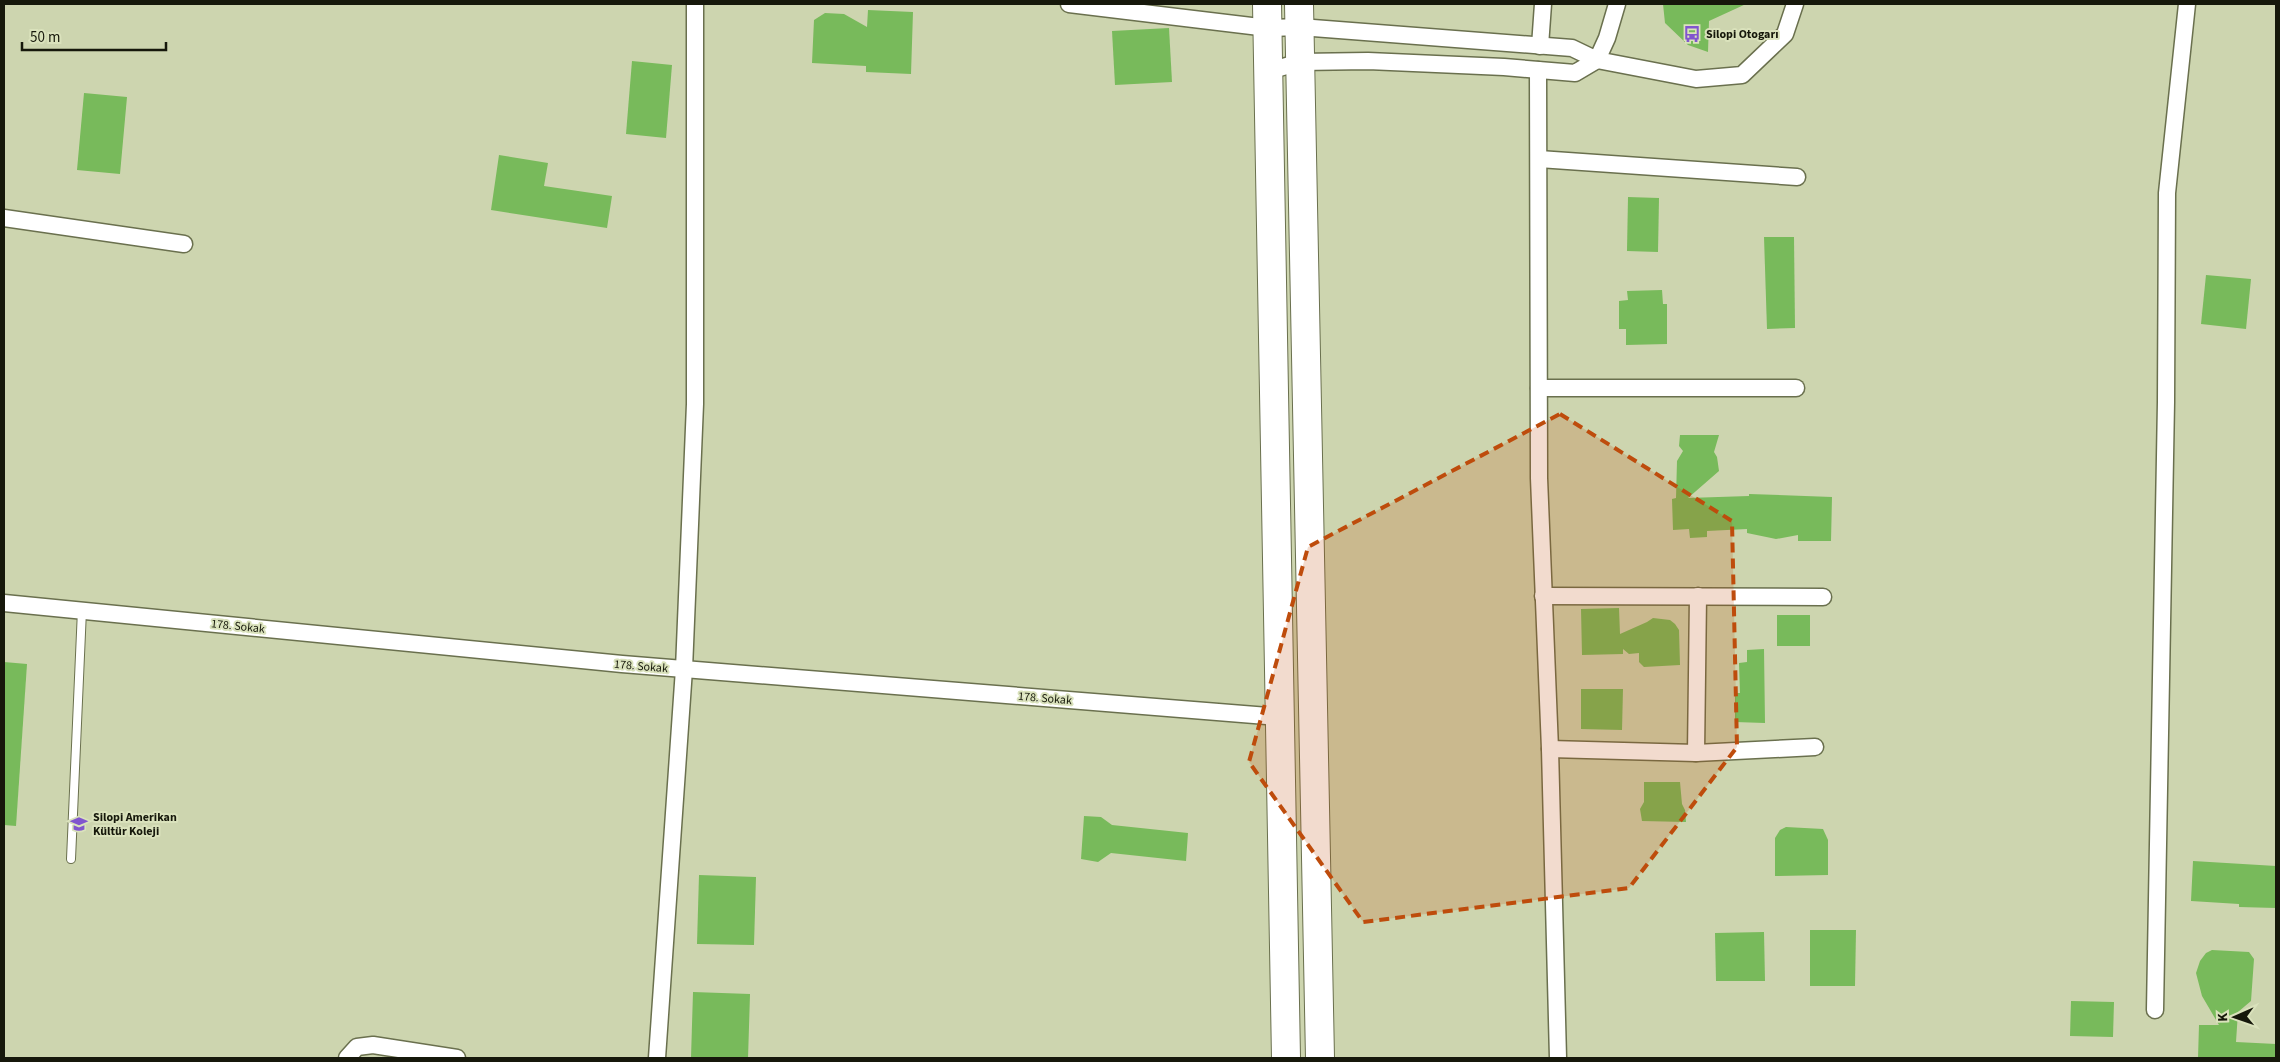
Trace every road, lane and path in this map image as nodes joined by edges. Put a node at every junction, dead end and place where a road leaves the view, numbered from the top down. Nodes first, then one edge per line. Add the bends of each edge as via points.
1 (695, 4) edge
2 (1070, 4) edge
3 (1543, 4) edge
4 (1618, 4) edge
5 (1795, 4) edge
6 (2187, 4) edge
7 (1300, 15) edge
8 (1268, 16) edge
9 (1540, 46) junction
10 (1597, 60) junction
11 (1300, 62) junction
12 (1538, 70) junction
13 (1269, 71) junction
14 (1538, 160) junction
15 (1797, 177) dead end
16 (4, 218) edge
17 (184, 244) dead end
18 (1539, 388) junction
19 (1796, 388) dead end
20 (1543, 596) junction
21 (1698, 596) junction
22 (1823, 596) dead end
23 (4, 603) edge
24 (82, 610) junction
25 (684, 669) junction
26 (1280, 717) junction
27 (1815, 746) dead end
28 (1550, 749) junction
29 (1696, 753) junction
30 (71, 859) dead end
31 (2155, 1010) dead end
32 (347, 1058) edge
33 (456, 1058) edge
34 (657, 1058) edge
35 (1286, 1058) edge
36 (1320, 1058) edge
37 (1558, 1058) edge

1 - 25 street via 696,404
2 - 8 street
3 - 9 street
4 - 10 street
5 - 10 street via 1784,34 1742,75 1696,79
6 - 31 street via 2166,193
7 - 8 street
7 - 9 street
7 - 11 highway
8 - 13 highway
9 - 10 street via 1572,48
10 - 12 street via 1575,73
11 - 12 street via 1368,60
11 - 13 street
11 - 36 highway
12 - 14 street
13 - 26 highway
14 - 15 street
14 - 18 street
16 - 17 street
18 - 19 street
18 - 20 street
20 - 21 street
20 - 28 street
21 - 22 street
21 - 29 street
23 - 24 street, 178. Sokak
24 - 25 street, 178. Sokak
24 - 30 lane
25 - 26 street, 178. Sokak
25 - 34 street
26 - 35 highway
27 - 29 street
28 - 29 street
28 - 37 street
32 - 33 street via 357,1047 373,1045

